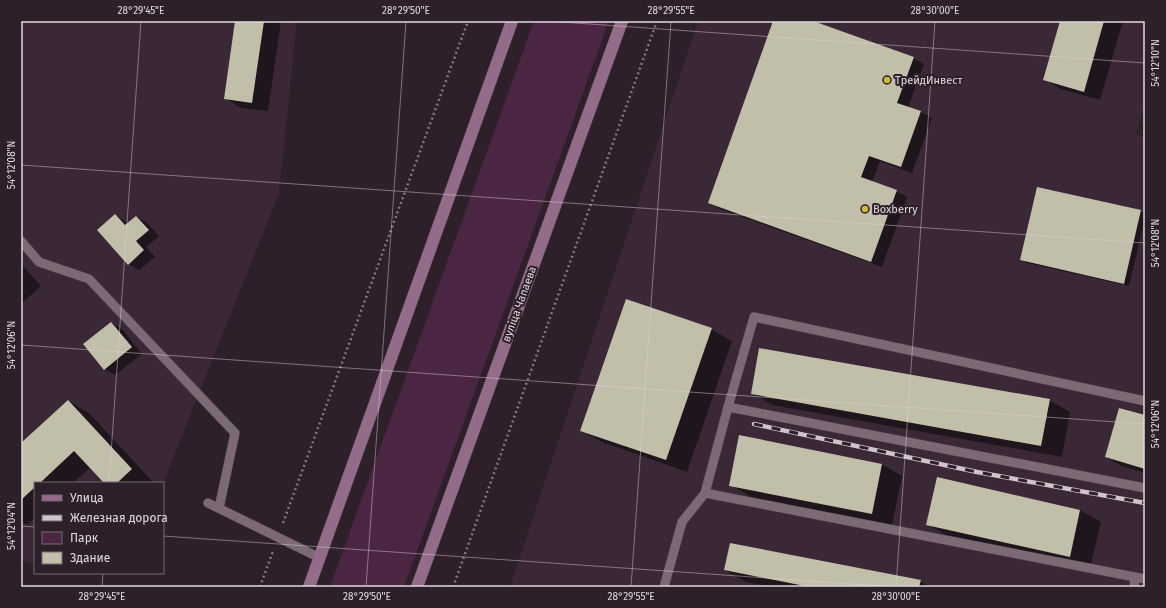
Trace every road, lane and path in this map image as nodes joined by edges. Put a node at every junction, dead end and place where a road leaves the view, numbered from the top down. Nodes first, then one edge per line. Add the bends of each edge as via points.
1 (468, 21) edge
2 (512, 21) edge
3 (622, 21) edge
4 (657, 21) edge
5 (21, 241) edge
6 (1145, 401) edge
7 (728, 407) junction
8 (1145, 488) edge
9 (706, 493) junction
10 (208, 503) dead end
11 (219, 508) junction
12 (277, 537) junction
13 (320, 558) junction
14 (1135, 577) junction
15 (1145, 579) edge
16 (260, 587) edge
17 (309, 587) edge
18 (417, 587) edge
19 (452, 587) edge
20 (665, 587) edge
21 (1134, 587) edge

1 - 12 path
2 - 13 main road
3 - 18 main road, вуліца Чапаева
4 - 19 path
5 - 11 lane via 39,262 89,279 235,433
6 - 7 lane via 754,317
7 - 8 lane
7 - 9 lane
9 - 14 lane
9 - 20 lane via 682,522
10 - 11 lane
11 - 12 lane
12 - 13 lane
12 - 16 path
13 - 17 main road
14 - 15 lane
14 - 21 lane

